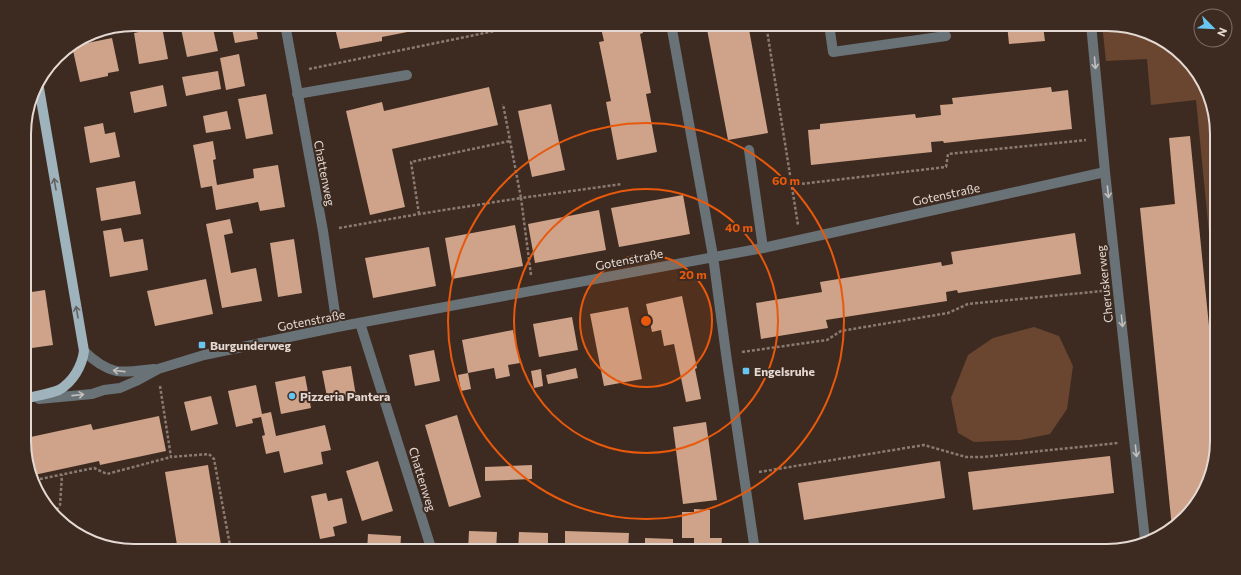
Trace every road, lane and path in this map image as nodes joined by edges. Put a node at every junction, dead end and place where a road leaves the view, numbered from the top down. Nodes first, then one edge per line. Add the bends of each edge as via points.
1 (286, 31) edge
2 (495, 31) edge
3 (672, 31) edge
4 (767, 31) edge
5 (830, 31) edge
6 (1092, 31) edge
7 (946, 36) dead end
8 (293, 73) junction
9 (407, 75) dead end
10 (40, 92) edge
11 (297, 94) junction
12 (503, 104) dead end
13 (1102, 139) junction
14 (510, 141) junction
15 (750, 150) dead end
16 (1105, 172) junction
17 (622, 184) dead end
18 (792, 185) junction
19 (521, 198) junction
20 (419, 214) junction
21 (323, 231) junction
22 (800, 240) junction
23 (763, 248) junction
24 (713, 256) junction
25 (534, 290) junction
26 (1118, 290) junction
27 (360, 323) junction
28 (337, 328) junction
29 (84, 351) junction
30 (726, 354) junction
31 (158, 369) junction
32 (31, 398) edge
33 (31, 399) edge
34 (1135, 441) junction
35 (171, 457) junction
36 (744, 474) junction
37 (62, 475) junction
38 (38, 479) edge
39 (57, 510) edge
40 (1145, 537) edge
41 (230, 544) edge
42 (430, 544) edge
43 (754, 544) edge

1 - 8 street, Chattenweg
2 - 8 path
3 - 24 street
4 - 18 path
5 - 7 street via 833,52
6 -> 13 street, Cheruskerweg
8 - 11 street, Chattenweg
9 - 11 street
29 -> 10 main road
11 - 21 street, Chattenweg
12 - 14 path
13 - 16 street, Cheruskerweg
13 - 18 path via 948,154 946,167
14 - 19 path
14 - 20 path via 410,162
15 - 23 street
16 - 22 street, Gotenstraße
16 -> 26 street, Cheruskerweg
17 - 19 path
18 - 22 path
19 - 20 path
19 - 25 path
20 - 21 path
21 - 28 street, Chattenweg
22 - 23 street, Gotenstraße
23 - 24 street, Gotenstraße
24 - 25 street, Gotenstraße
24 - 30 street
25 - 27 street, Gotenstraße
26 - 30 path via 968,304 948,313 841,331 827,340
26 -> 34 street, Cheruskerweg
27 - 28 street, Gotenstraße
27 - 42 street, Chattenweg
28 - 31 street, Gotenstraße via 204,355
31 -> 29 street, Gotenstraße via 117,372
29 - 32 main road via 78,371 70,381 59,390
30 - 36 street
33 -> 31 street, Gotenstraße via 92,394 120,388
31 - 35 path
34 - 36 path via 982,457 966,457 924,446
34 -> 40 street, Cheruskerweg
35 - 37 path via 107,474 94,468
35 - 41 path via 209,454 214,459
36 - 43 street
37 - 38 path
37 - 39 path via 60,505

